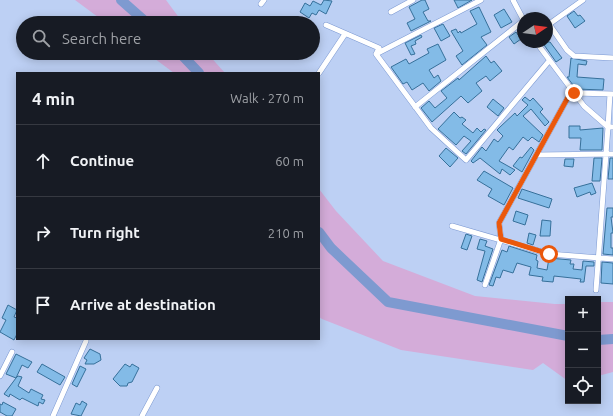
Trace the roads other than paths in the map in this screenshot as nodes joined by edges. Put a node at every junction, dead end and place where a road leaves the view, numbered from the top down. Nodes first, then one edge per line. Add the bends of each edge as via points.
1 (413, 0) edge
2 (481, 0) edge
3 (513, 0) edge
4 (583, 0) edge
5 (391, 12) dead end
6 (519, 12) edge
7 (553, 21) edge
8 (326, 25) dead end
9 (517, 25) edge
10 (553, 31) edge
11 (345, 34) junction
12 (540, 48) edge
13 (376, 54) junction
14 (613, 58) edge
15 (550, 61) junction
16 (320, 72) edge
17 (573, 92) junction
18 (611, 94) edge
19 (415, 107) junction
20 (610, 127) edge
21 (606, 154) junction
22 (613, 154) edge
23 (537, 155) junction
24 (452, 226) dead end
25 (501, 239) junction
26 (598, 259) junction
27 (613, 259) edge
28 (485, 285) dead end
29 (596, 290) dead end
30 (86, 341) dead end
31 (12, 352) dead end
32 (0, 376) edge
33 (157, 388) dead end
34 (53, 416) edge
35 (142, 416) edge

1 - 5 street
2 - 13 street
3 - 6 street
4 - 7 street
8 - 11 street
9 - 19 street
10 - 14 street via 574,56
11 - 13 street via 378,48
11 - 16 street
12 - 15 street
13 - 19 street
15 - 17 street
15 - 19 street via 466,160 431,128
17 - 18 street
17 - 20 street via 597,119
17 - 23 street
18 - 20 street
20 - 21 street
21 - 22 street
21 - 23 street
21 - 26 street
23 - 25 street via 499,223
24 - 25 street via 474,234
25 - 26 street via 549,254
25 - 28 street
26 - 27 street
26 - 29 street
30 - 34 street
31 - 32 street
33 - 35 street

